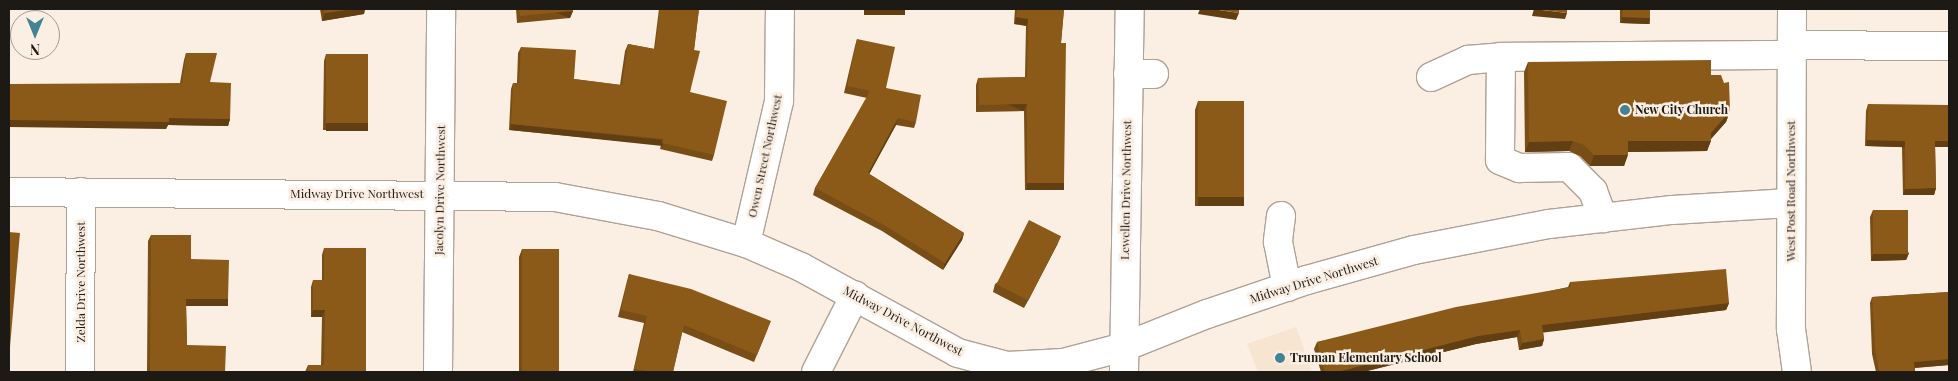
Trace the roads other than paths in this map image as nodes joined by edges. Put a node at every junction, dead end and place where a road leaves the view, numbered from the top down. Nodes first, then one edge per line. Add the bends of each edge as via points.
1 (441, 9) edge
2 (780, 9) edge
3 (1130, 9) edge
4 (1792, 9) edge
5 (1949, 46) edge
6 (1792, 50) junction
7 (1501, 57) junction
8 (1431, 77) dead end
9 (9, 192) edge
10 (81, 192) junction
11 (440, 195) junction
12 (1790, 203) junction
13 (1281, 216) dead end
14 (1603, 218) junction
15 (746, 242) junction
16 (1287, 287) junction
17 (855, 295) junction
18 (1124, 360) edge
19 (80, 372) edge
20 (438, 372) edge
21 (816, 372) edge
22 (1796, 372) edge

1 - 11 street, Jacolyn Drive Northwest
2 - 15 street, Owen Street Northwest via 779,101
3 - 18 street, Lewellen Drive Northwest via 1141,74
4 - 6 street, West Post Road Northwest
5 - 6 street
6 - 7 street
6 - 12 street, West Post Road Northwest
7 - 8 street via 1468,60
7 - 14 street via 1500,160 1519,168 1569,167 1593,191
9 - 10 street, Midway Drive Northwest
10 - 11 street, Midway Drive Northwest
10 - 19 street, Zelda Drive Northwest
11 - 15 street, Midway Drive Northwest via 555,198 658,216
11 - 20 street, Jacolyn Drive Northwest
12 - 14 street, Midway Drive Northwest
12 - 22 street, West Post Road Northwest via 1791,329
13 - 16 street via 1278,242
14 - 16 street, Midway Drive Northwest via 1549,224 1414,250
15 - 17 street, Midway Drive Northwest
16 - 18 street, Midway Drive Northwest via 1207,314
17 - 18 street, Midway Drive Northwest via 958,353 1007,366
17 - 21 street

